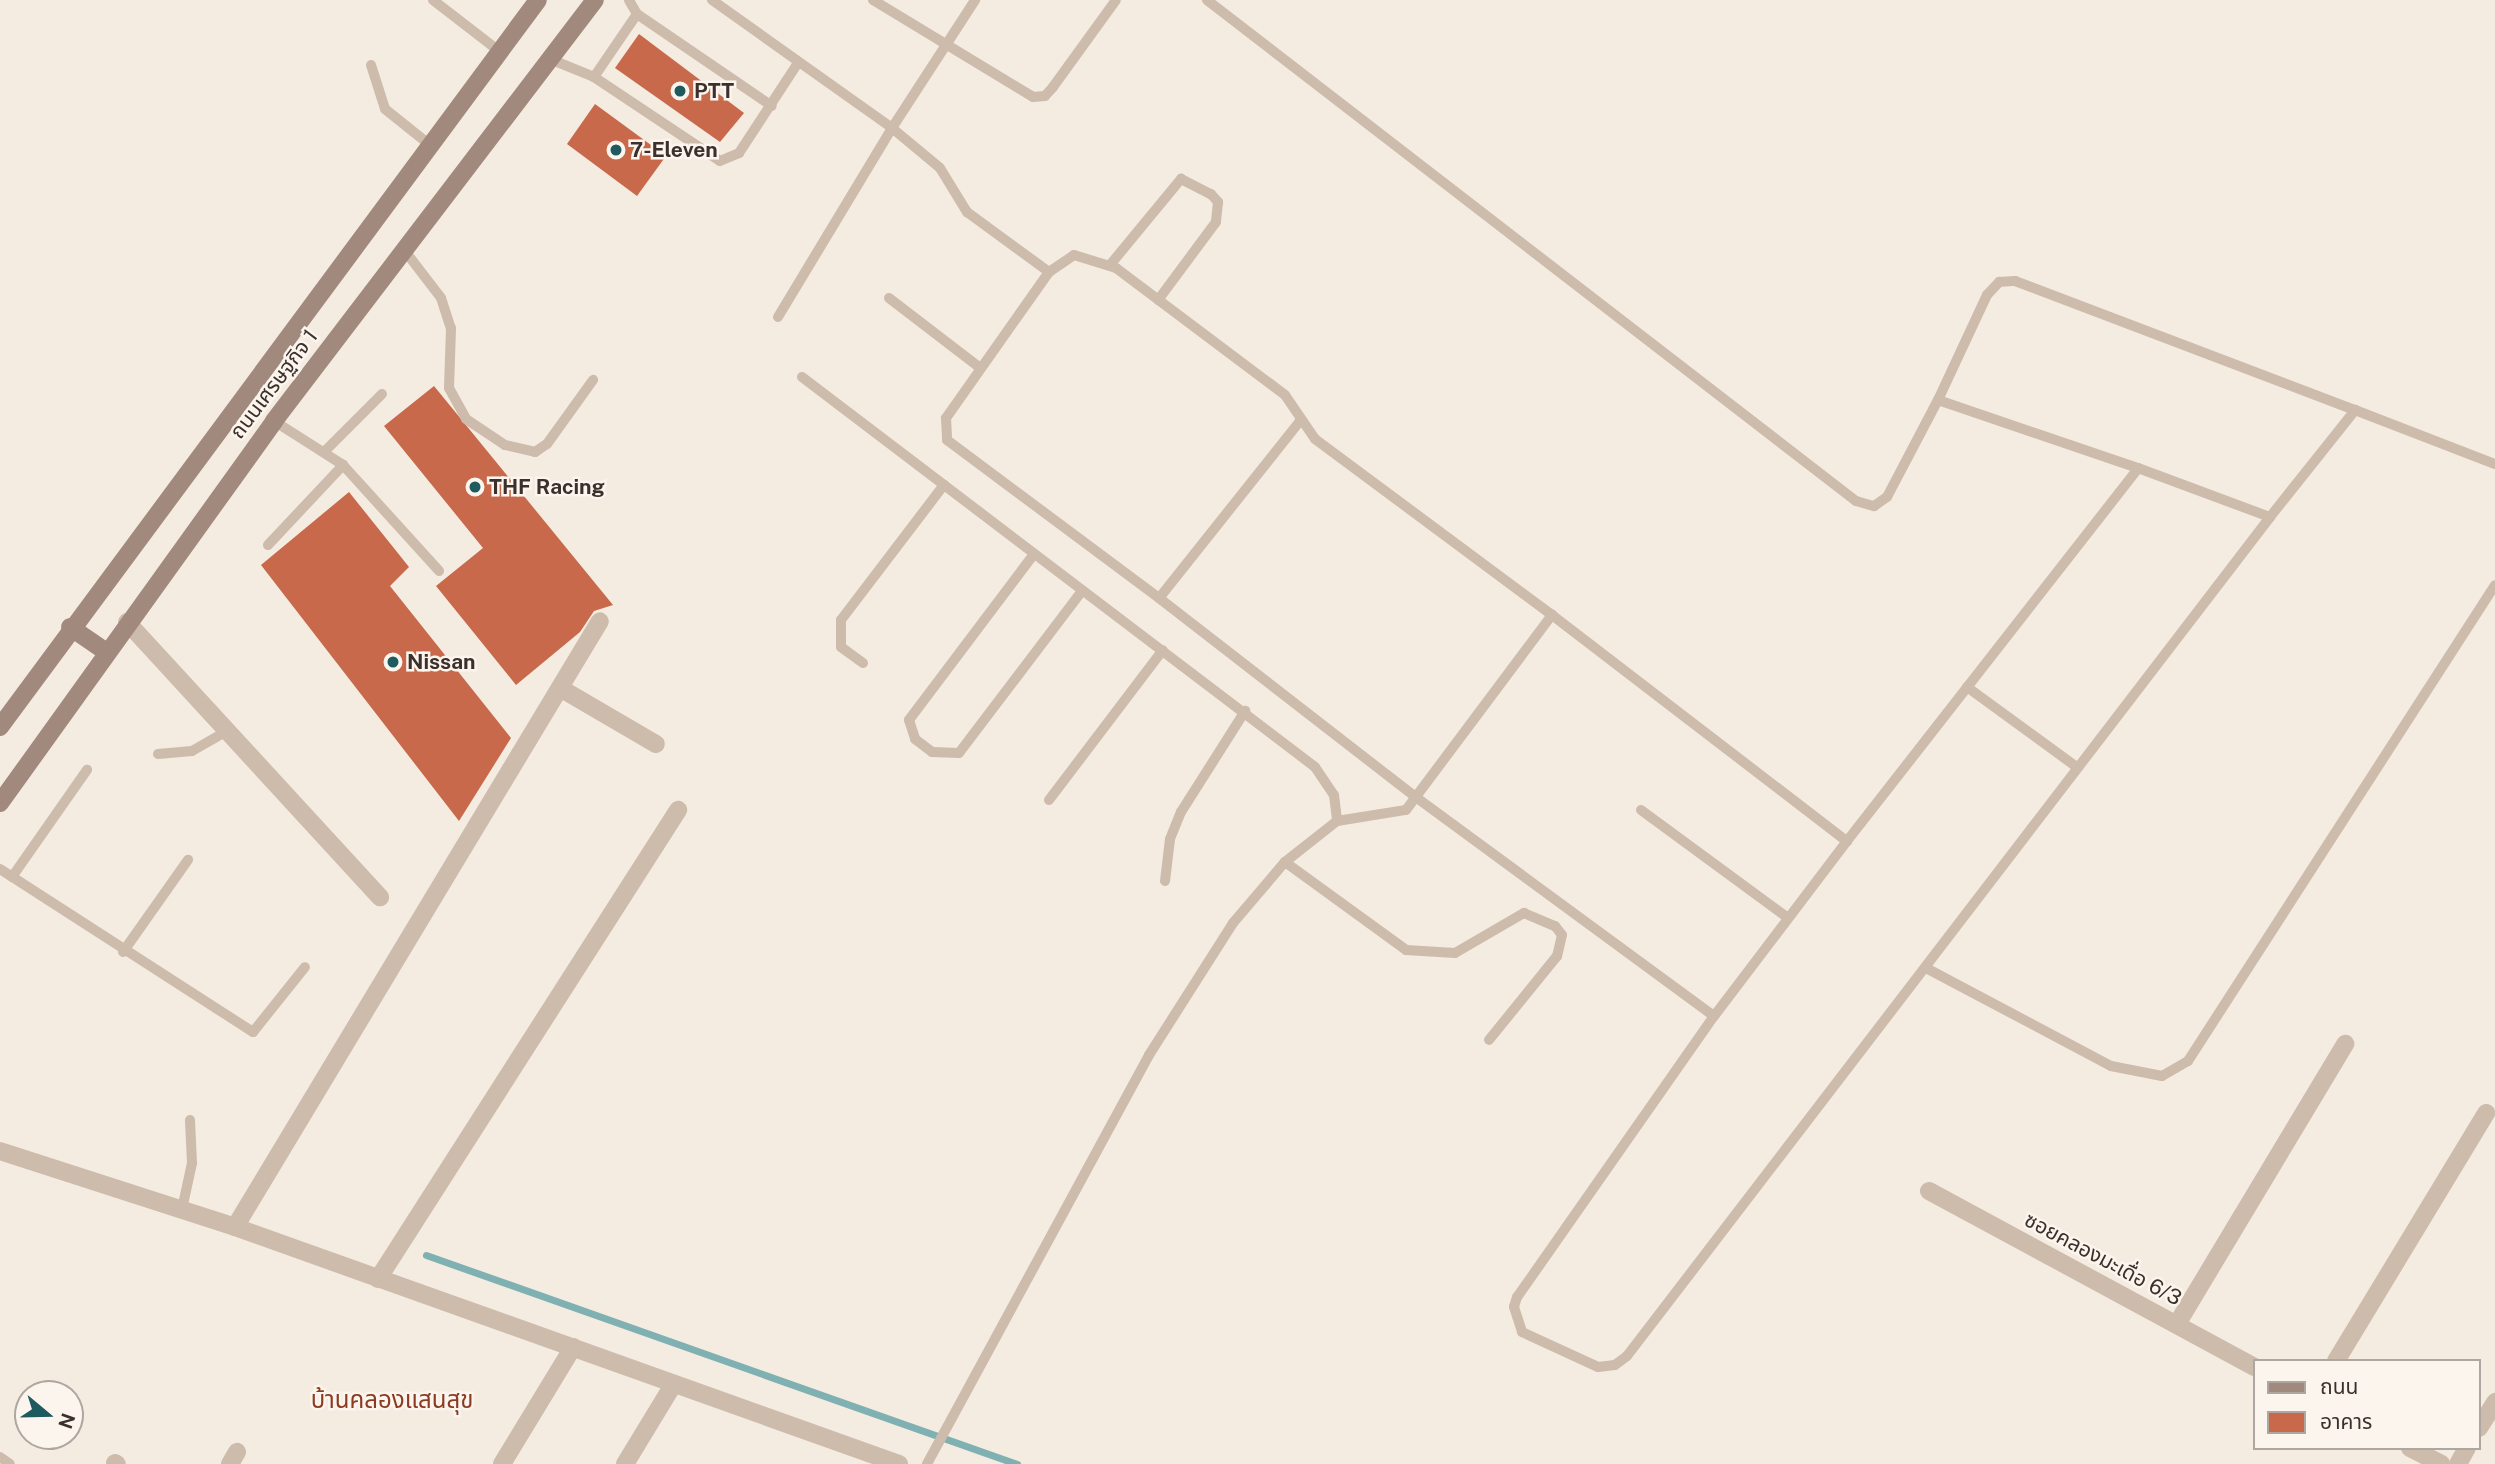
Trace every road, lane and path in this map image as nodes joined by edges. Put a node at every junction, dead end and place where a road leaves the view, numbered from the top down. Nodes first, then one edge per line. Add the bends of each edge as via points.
1 (433, 0) edge
2 (538, 0) edge
3 (595, 0) edge
4 (629, 0) edge
5 (712, 0) edge
6 (873, 0) edge
7 (975, 0) edge
8 (1116, 0) edge
9 (1207, 0) edge
10 (637, 14) junction
11 (945, 47) junction
12 (499, 51) junction
13 (550, 59) junction
14 (798, 63) junction
15 (371, 65) dead end
16 (594, 76) junction
17 (772, 106) junction
18 (892, 128) junction
19 (430, 145) junction
20 (405, 251) junction
21 (1110, 265) junction
22 (1049, 272) junction
23 (889, 298) dead end
24 (1158, 300) junction
25 (778, 317) dead end
26 (979, 367) junction
27 (802, 377) dead end
28 (593, 380) dead end
29 (382, 394) dead end
30 (1938, 400) junction
31 (2355, 411) junction
32 (274, 421) junction
33 (1300, 421) junction
34 (324, 452) junction
35 (2495, 464) edge
36 (343, 465) junction
37 (2138, 468) junction
38 (944, 485) junction
39 (2270, 517) junction
40 (268, 545) dead end
41 (1034, 554) junction
42 (439, 571) dead end
43 (2495, 585) edge
44 (1082, 591) junction
45 (1159, 598) junction
46 (1552, 615) junction
47 (600, 621) dead end
48 (127, 622) junction
49 (70, 627) junction
50 (1163, 650) junction
51 (105, 651) junction
52 (863, 663) dead end
53 (1967, 687) junction
54 (560, 688) junction
55 (1245, 710) junction
56 (0, 727) edge
57 (227, 731) junction
58 (656, 744) dead end
59 (158, 754) dead end
60 (2078, 768) junction
61 (87, 770) dead end
62 (1417, 798) junction
63 (1049, 800) dead end
64 (0, 803) edge
65 (678, 810) dead end
66 (1641, 810) dead end
67 (1337, 821) junction
68 (1847, 841) junction
69 (188, 860) dead end
70 (1284, 862) junction
71 (0, 869) edge
72 (12, 877) junction
73 (1165, 881) dead end
74 (380, 897) dead end
75 (1788, 918) junction
76 (123, 952) junction
77 (305, 967) dead end
78 (1926, 968) junction
79 (1714, 1016) junction
80 (1489, 1040) dead end
81 (2345, 1044) dead end
82 (2486, 1113) dead end
83 (190, 1120) dead end
84 (0, 1150) edge
85 (1929, 1191) dead end
86 (182, 1209) junction
87 (235, 1227) junction
88 (377, 1279) junction
89 (2177, 1324) junction
90 (572, 1347) junction
91 (2337, 1359) edge
92 (2254, 1366) edge
93 (673, 1385) junction
94 (2495, 1402) edge
95 (2481, 1425) edge
96 (2414, 1450) edge
97 (0, 1457) edge
98 (10, 1464) edge
99 (502, 1464) edge
100 (625, 1464) edge
101 (899, 1464) edge
102 (928, 1464) edge
103 (2441, 1464) edge

1 - 12 lane
2 - 12 main road, ถนนเศรษฐกิจ 1
3 - 13 main road, ถนนเศรษฐกิจ 1
4 - 10 lane
5 - 14 lane
6 - 11 lane
7 - 11 lane
8 - 11 lane via 1045,96 1022,94
9 - 30 lane via 1856,501 1874,506 1887,497
10 - 16 lane
10 - 17 lane
11 - 18 lane
12 - 19 main road, ถนนเศรษฐกิจ 1
13 - 16 lane
13 - 20 main road, ถนนเศรษฐกิจ 1
14 - 17 lane
14 - 18 lane
15 - 19 lane via 385,109
16 - 17 lane via 720,162 739,153
18 - 22 lane via 940,168 967,212
18 - 25 lane
19 - 49 main road, ถนนเศรษฐกิจ 1
20 - 28 lane via 440,298 451,328 449,388 466,419 505,445 535,452 547,444
20 - 32 main road, ถนนเศรษฐกิจ 1
21 - 22 lane via 1074,256
21 - 24 lane
21 - 24 lane via 1181,179 1211,194 1218,202 1216,222
22 - 26 lane
23 - 26 lane
24 - 33 lane via 1285,395
26 - 45 lane via 946,418 947,440
27 - 38 lane
29 - 34 lane
30 - 31 lane via 1987,295 1998,282 2015,281
30 - 37 lane
31 - 35 lane
31 - 39 lane
32 - 34 lane
32 - 48 main road, ถนนเศรษฐกิจ 1
33 - 45 lane
33 - 46 lane
34 - 36 lane
36 - 40 lane
36 - 42 lane
37 - 39 lane
37 - 53 lane
38 - 41 lane
38 - 52 lane via 841,620 841,647
39 - 60 lane
41 - 44 lane
41 - 44 lane via 909,720 915,739 932,752 958,753
43 - 78 lane via 2189,1061 2162,1076 2110,1066
44 - 50 lane
45 - 62 lane
46 - 62 lane
46 - 68 lane
47 - 54 street
48 - 51 main road, ถนนเศรษฐกิจ 1
48 - 57 street
49 - 51 main road
49 - 56 main road, ถนนเศรษฐกิจ 1
50 - 55 lane
50 - 63 lane
51 - 64 main road, ถนนเศรษฐกิจ 1
53 - 60 lane
53 - 68 lane
54 - 58 street
54 - 87 street
55 - 67 lane via 1328,780
55 - 73 lane via 1181,812 1170,839
57 - 59 lane via 201,748
57 - 74 street
60 - 78 lane
61 - 72 lane
62 - 67 lane via 1400,815
62 - 79 lane
65 - 88 street
66 - 75 lane
67 - 70 lane
68 - 75 lane
69 - 76 lane
70 - 80 lane via 1406,950 1455,953 1524,914 1555,926 1562,935 1556,956
70 - 102 lane via 1233,923 1165,1027
71 - 72 lane
72 - 76 lane
75 - 79 lane
76 - 77 lane via 253,1032
78 - 79 lane via 1626,1356 1615,1365 1598,1367 1532,1339 1516,1323 1517,1297
81 - 89 street
82 - 91 street
83 - 86 lane via 192,1163
84 - 86 street
85 - 89 street, ซอยคลองมะเดื่อ 6/3
86 - 87 street
87 - 88 street
88 - 90 street
89 - 92 street, ซอยคลองมะเดื่อ 6/3
90 - 93 street
90 - 99 street
93 - 100 street
93 - 101 street
94 - 95 street
96 - 103 street
97 - 98 lane

